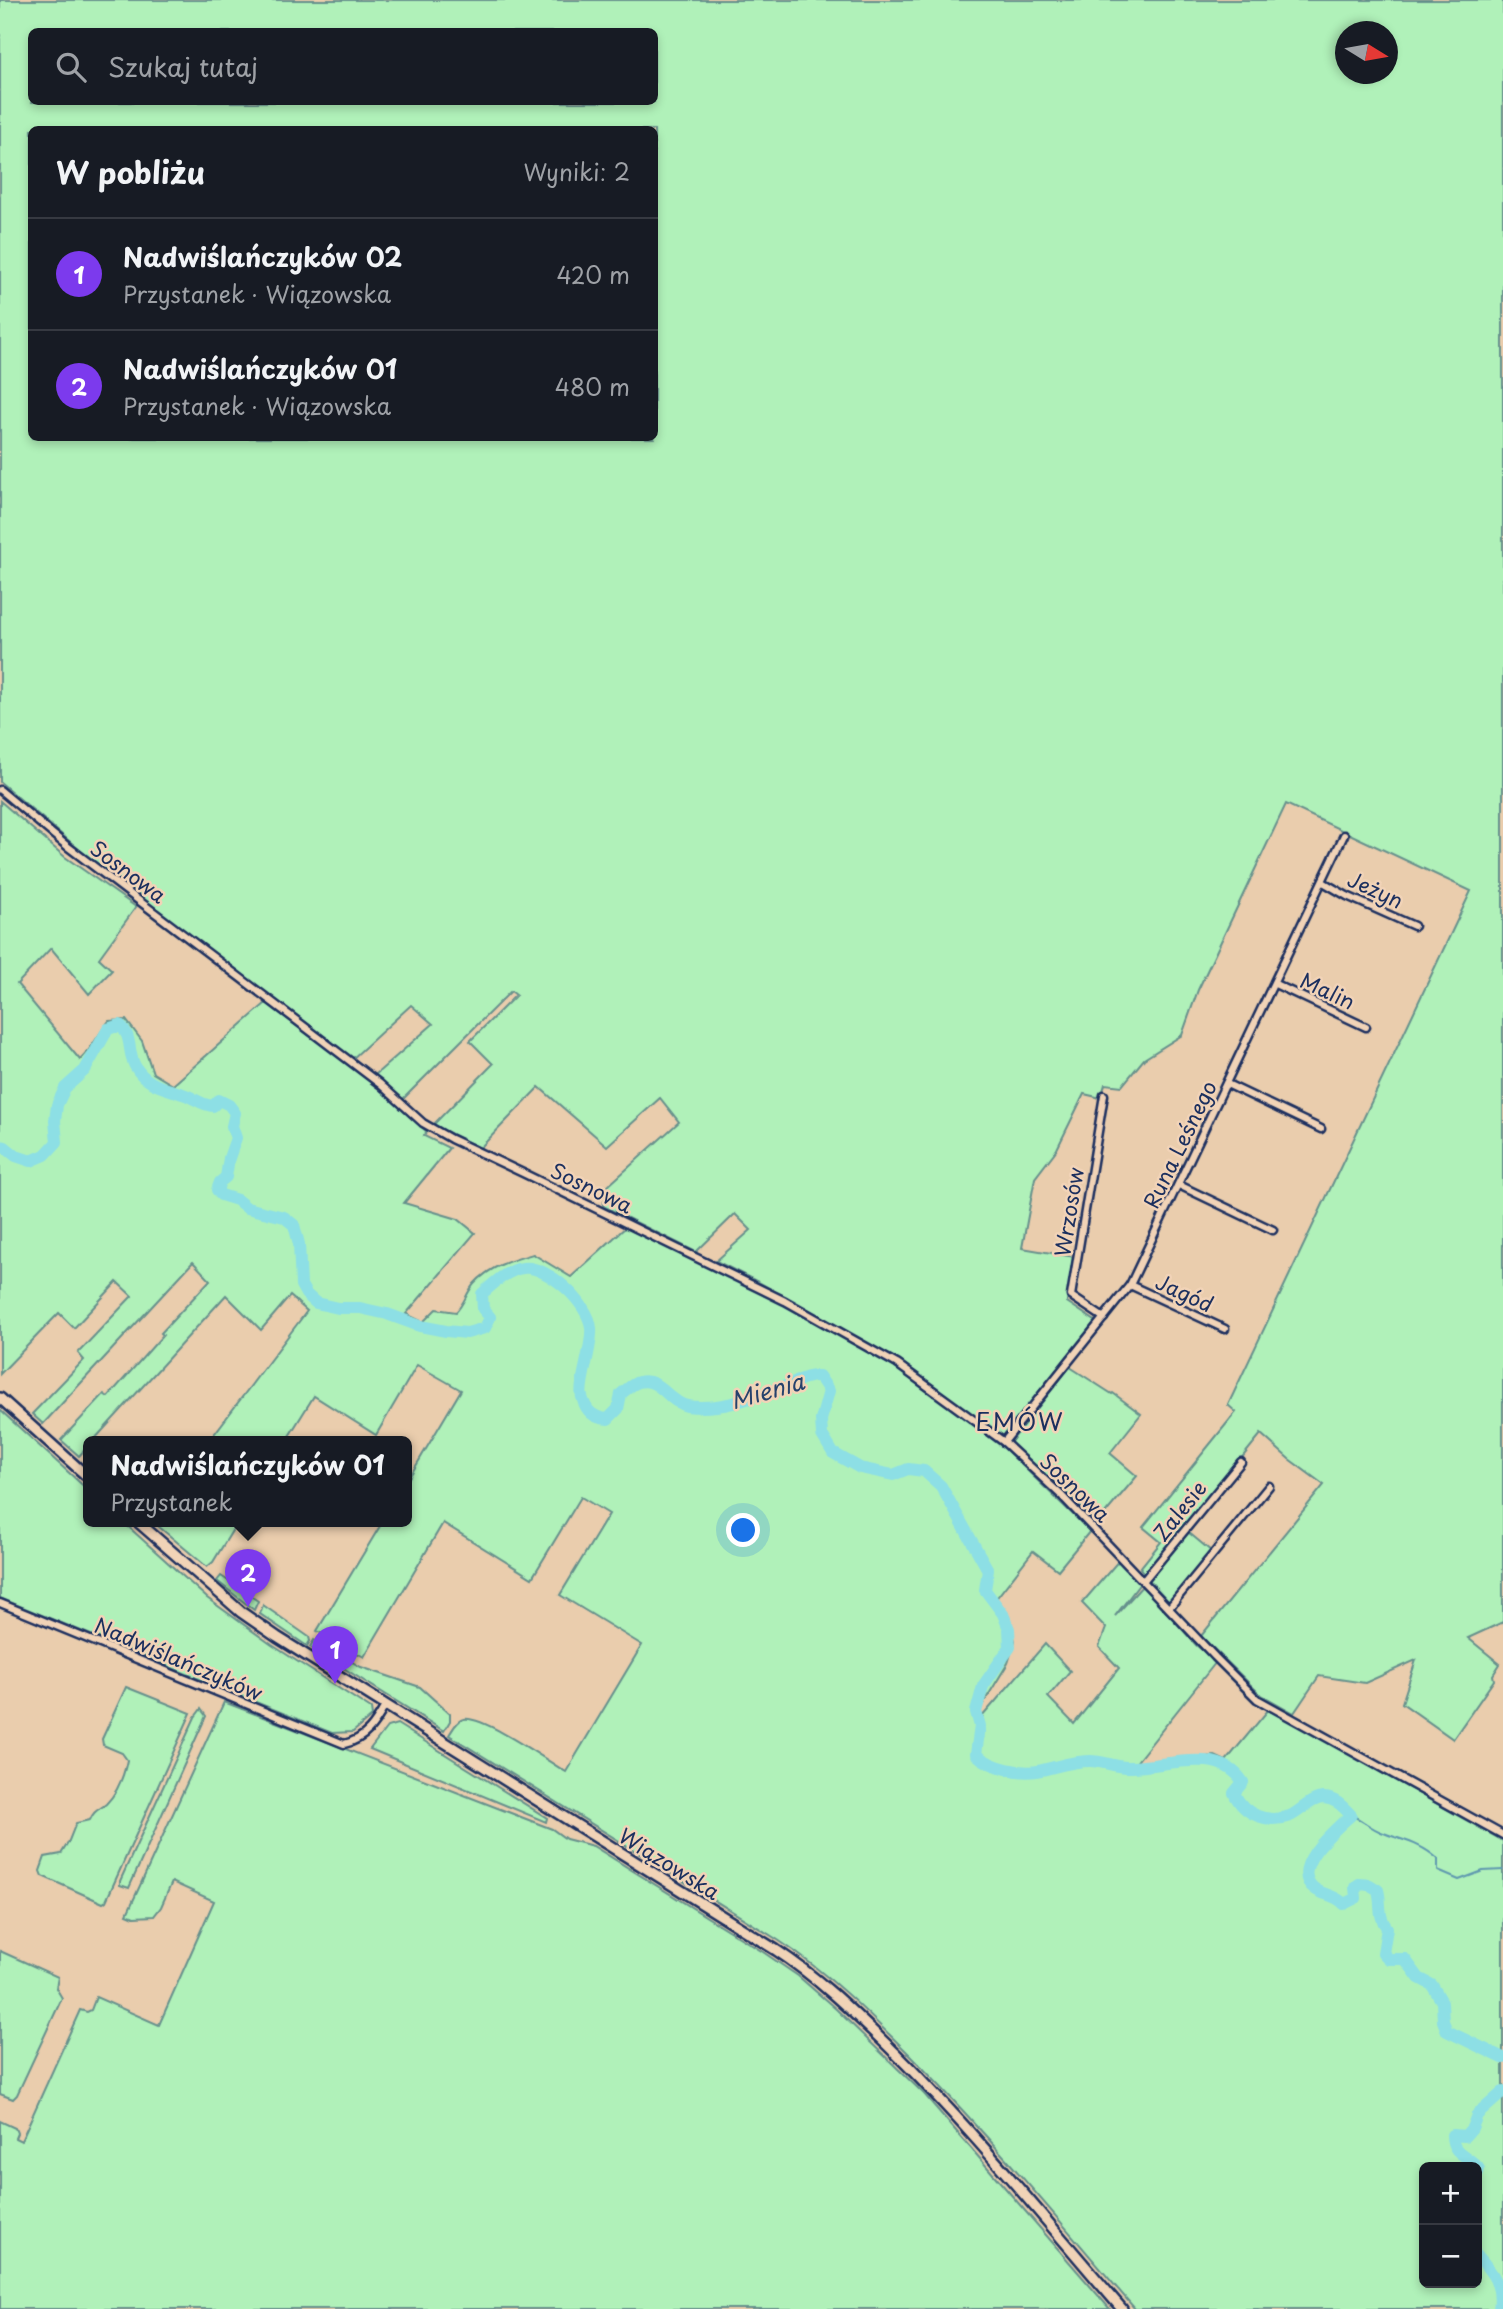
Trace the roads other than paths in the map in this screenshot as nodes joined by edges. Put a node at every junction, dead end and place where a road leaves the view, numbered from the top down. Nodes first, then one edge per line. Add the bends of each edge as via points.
1 (0, 790) edge
2 (1344, 835) dead end
3 (1323, 882) junction
4 (1414, 926) dead end
5 (1275, 984) junction
6 (1366, 1027) dead end
7 (1227, 1084) junction
8 (1104, 1095) dead end
9 (1321, 1129) dead end
10 (1178, 1185) junction
11 (1273, 1230) dead end
12 (1130, 1285) junction
13 (1104, 1318) junction
14 (1225, 1329) dead end
15 (0, 1398) edge
16 (1003, 1442) junction
17 (1241, 1462) dead end
18 (83, 1473) edge
19 (1269, 1486) dead end
20 (144, 1527) edge
21 (1144, 1580) junction
22 (0, 1603) edge
23 (1169, 1608) junction
24 (385, 1706) junction
25 (1503, 1835) edge
26 (1122, 2309) edge

1 - 16 street, Sosnowa via 380,1084 423,1123 785,1301 897,1364
2 - 3 street, Runa Leśnego
3 - 4 street, Jeżyn
3 - 5 street, Runa Leśnego
5 - 6 street, Malin
5 - 7 street, Runa Leśnego
7 - 9 street
7 - 10 street, Runa Leśnego
8 - 13 street, Wrzosów via 1071,1296
10 - 11 street
10 - 12 street, Runa Leśnego
12 - 13 street, Runa Leśnego
12 - 14 street, Jagód
13 - 16 street, Runa Leśnego
15 - 18 main road
16 - 21 street, Sosnowa
17 - 21 street, Zalesie
19 - 23 street
20 - 24 main road, Wiązowska via 251,1619
21 - 23 street, Sosnowa
22 - 24 street, Nadwiślańczyków via 344,1744 367,1733
23 - 25 street, Sosnowa via 1257,1699
24 - 26 main road, Wiązowska via 776,1950 823,1984 936,2095

